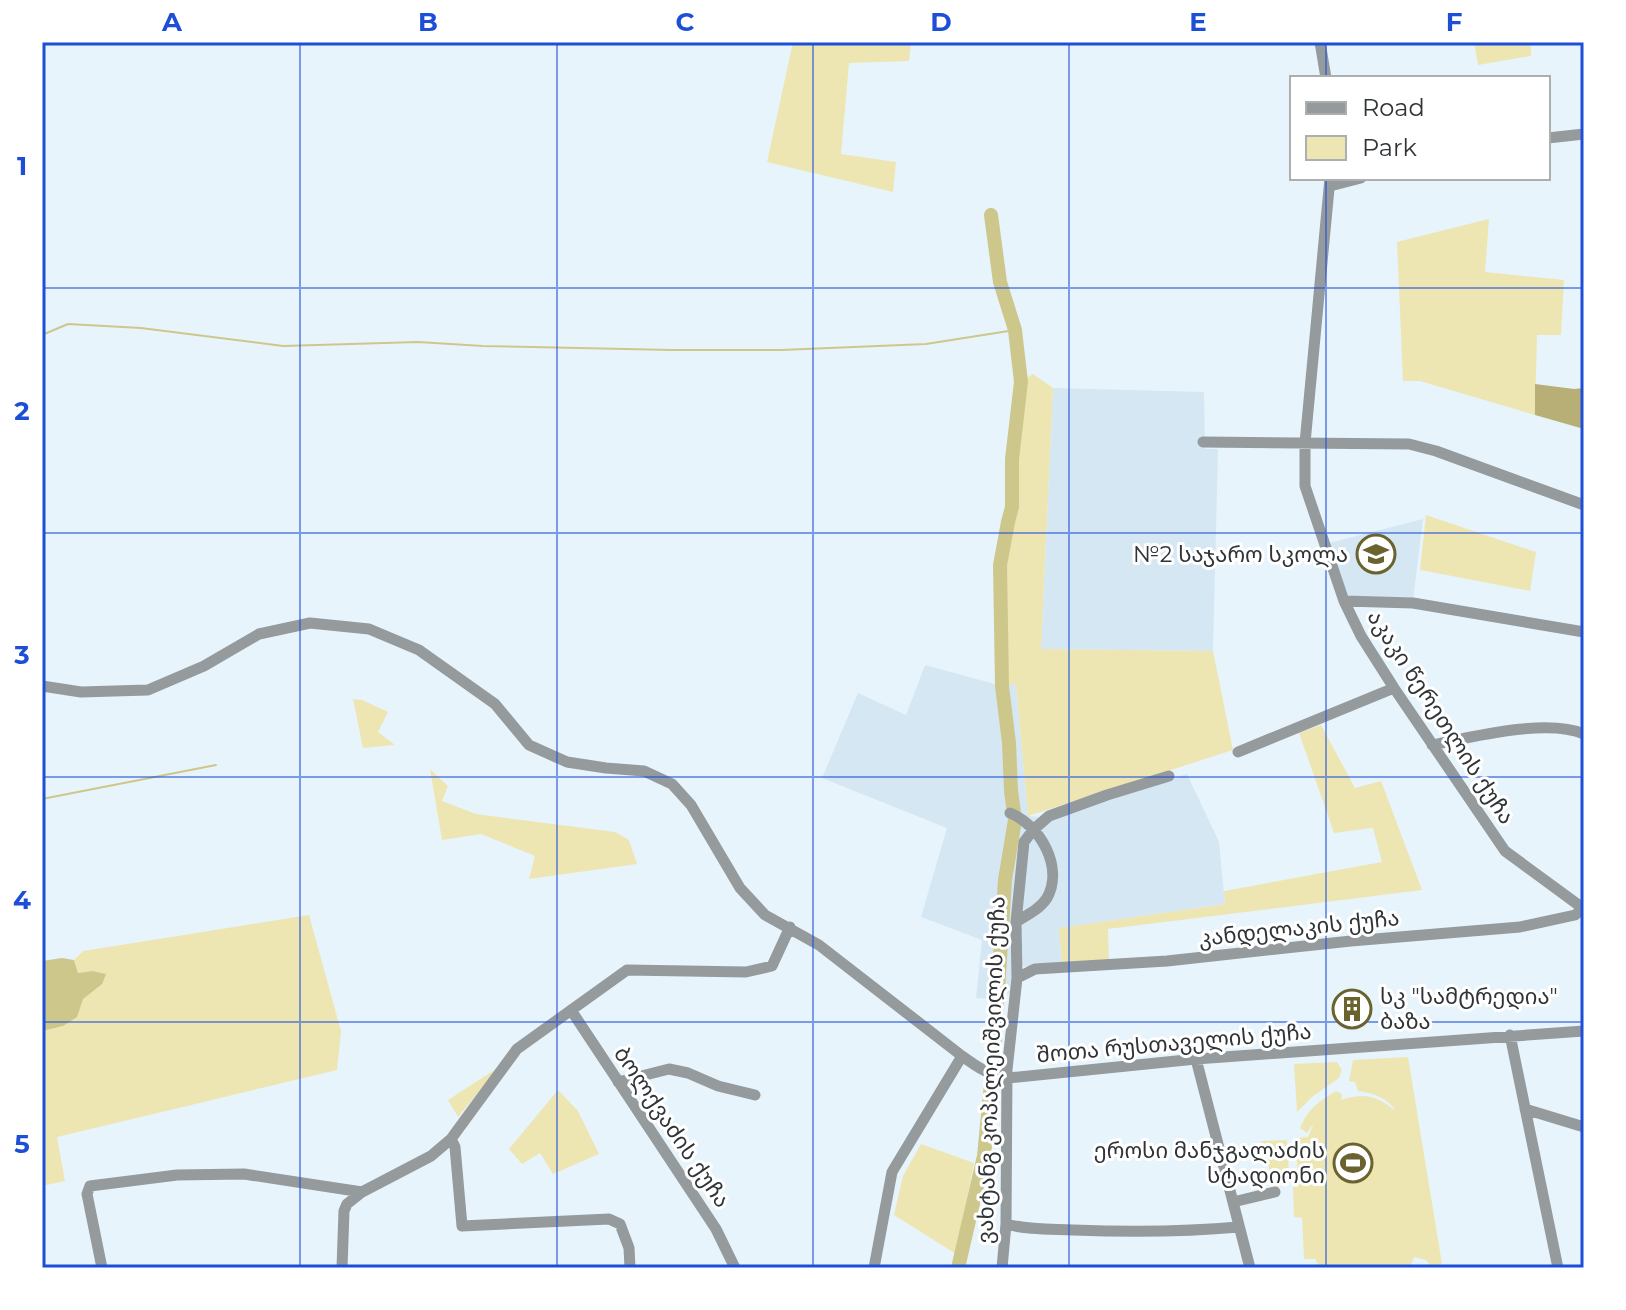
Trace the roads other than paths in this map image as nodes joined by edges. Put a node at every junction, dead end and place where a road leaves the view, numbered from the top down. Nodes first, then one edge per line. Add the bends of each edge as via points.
1 (1320, 42) edge
2 (1326, 76) edge
3 (1584, 134) edge
4 (1550, 138) edge
5 (1330, 182) edge
6 (1203, 442) dead end
7 (1305, 443) junction
8 (1584, 505) edge
9 (1344, 601) junction
10 (1584, 632) edge
11 (42, 686) edge
12 (1394, 688) junction
13 (1584, 734) edge
14 (1432, 745) junction
15 (1238, 752) dead end
16 (1169, 776) dead end
17 (1014, 814) dead end
18 (1033, 830) junction
19 (1584, 909) edge
20 (1016, 922) junction
21 (790, 927) junction
22 (1017, 978) junction
23 (571, 1010) junction
24 (1584, 1031) edge
25 (1510, 1035) junction
26 (962, 1056) junction
27 (1196, 1059) junction
28 (1008, 1078) junction
29 (618, 1082) junction
30 (755, 1095) dead end
31 (1525, 1109) junction
32 (1584, 1127) edge
33 (451, 1139) junction
34 (362, 1192) junction
35 (1275, 1192) dead end
36 (1233, 1202) junction
37 (1006, 1224) junction
38 (1239, 1227) junction
39 (102, 1268) edge
40 (342, 1268) edge
41 (630, 1268) edge
42 (735, 1268) edge
43 (874, 1268) edge
44 (1002, 1268) edge
45 (1250, 1268) edge
46 (1558, 1268) edge

1 - 2 street
3 - 4 street
5 - 7 street, აკაკი წერეთლის ქუჩა
6 - 7 street
7 - 8 street via 1409,444
7 - 9 street, აკაკი წერეთლის ქუჩა via 1305,486
9 - 10 street via 1413,603
9 - 12 street, აკაკი წერეთლის ქუჩა
11 - 21 street via 81,692 148,690 259,634 310,623 369,629 419,650 495,704 529,745 567,762 644,771 672,784 691,805 740,888 765,915
12 - 14 street, აკაკი წერეთლის ქუჩა
12 - 15 street
13 - 14 street via 1523,728
14 - 19 street, აკაკი წერეთლის ქუჩა via 1505,851
16 - 18 street via 1049,816
17 - 18 street
18 - 20 street, ვახტანგ კოპალეიშვილის ქუჩა via 1024,842
18 - 20 street via 1050,854 1054,878 1047,898
19 - 22 street, კანდელაკის ქუჩა via 1520,927 1035,969
20 - 22 street, ვახტანგ კოპალეიშვილის ქუჩა
21 - 23 street via 772,966 746,972 627,970
21 - 26 street
22 - 28 street, ვახტანგ კოპალეიშვილის ქუჩა
23 - 29 street, ბოლქვაძის ქუჩა
23 - 33 street via 517,1049
24 - 25 street, შოთა რუსთაველის ქუჩა
25 - 27 street, შოთა რუსთაველის ქუჩა
25 - 31 street
26 - 28 street, შოთა რუსთაველის ქუჩა via 990,1074
26 - 43 street via 892,1172
27 - 28 street, შოთა რუსთაველის ქუჩა
27 - 36 street
28 - 37 street, ვახტანგ კოპალეიშვილის ქუჩა
29 - 30 street via 669,1069
29 - 42 street, ბოლქვაძის ქუჩა via 716,1229
31 - 32 street
31 - 46 street
33 - 34 street via 431,1156
33 - 41 street via 462,1226 609,1219 620,1224
34 - 39 street via 244,1174 177,1175 90,1186 87,1194
34 - 40 street via 344,1211
35 - 36 street
36 - 38 street
37 - 38 street via 1093,1230
37 - 44 street, ვახტანგ კოპალეიშვილის ქუჩა
38 - 45 street

